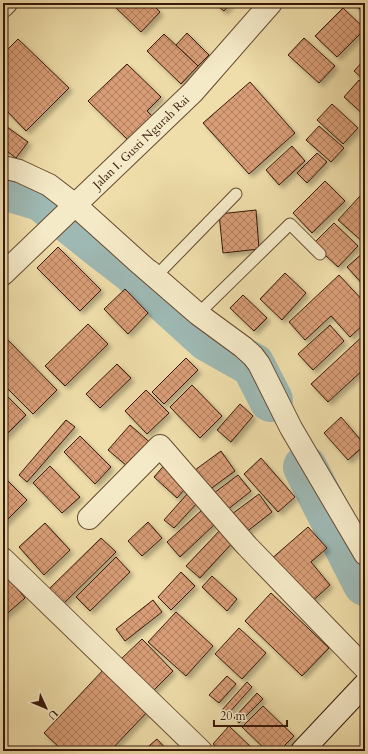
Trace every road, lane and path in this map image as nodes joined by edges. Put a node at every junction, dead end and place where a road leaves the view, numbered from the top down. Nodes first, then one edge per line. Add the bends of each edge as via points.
1 (6, 3) edge
2 (271, 3) edge
3 (3, 6) edge
4 (3, 167) edge
5 (236, 194) dead end
6 (76, 204) junction
7 (320, 254) dead end
8 (3, 274) edge
9 (198, 314) junction
10 (89, 518) dead end
11 (365, 554) edge
12 (3, 559) edge
13 (365, 668) edge
14 (365, 684) edge
15 (201, 751) edge
16 (302, 751) edge

1 - 3 street
2 - 6 street, Jalan I. Gusti Ngurah Rai via 193,92
4 - 6 street via 19,171 49,185
5 - 6 lane via 159,273
6 - 8 street, Jalan I. Gusti Ngurah Rai
6 - 9 street
7 - 9 lane via 290,224
9 - 11 street via 243,347 259,364 291,428
10 - 13 street via 160,446 247,546
12 - 15 street
14 - 16 street

